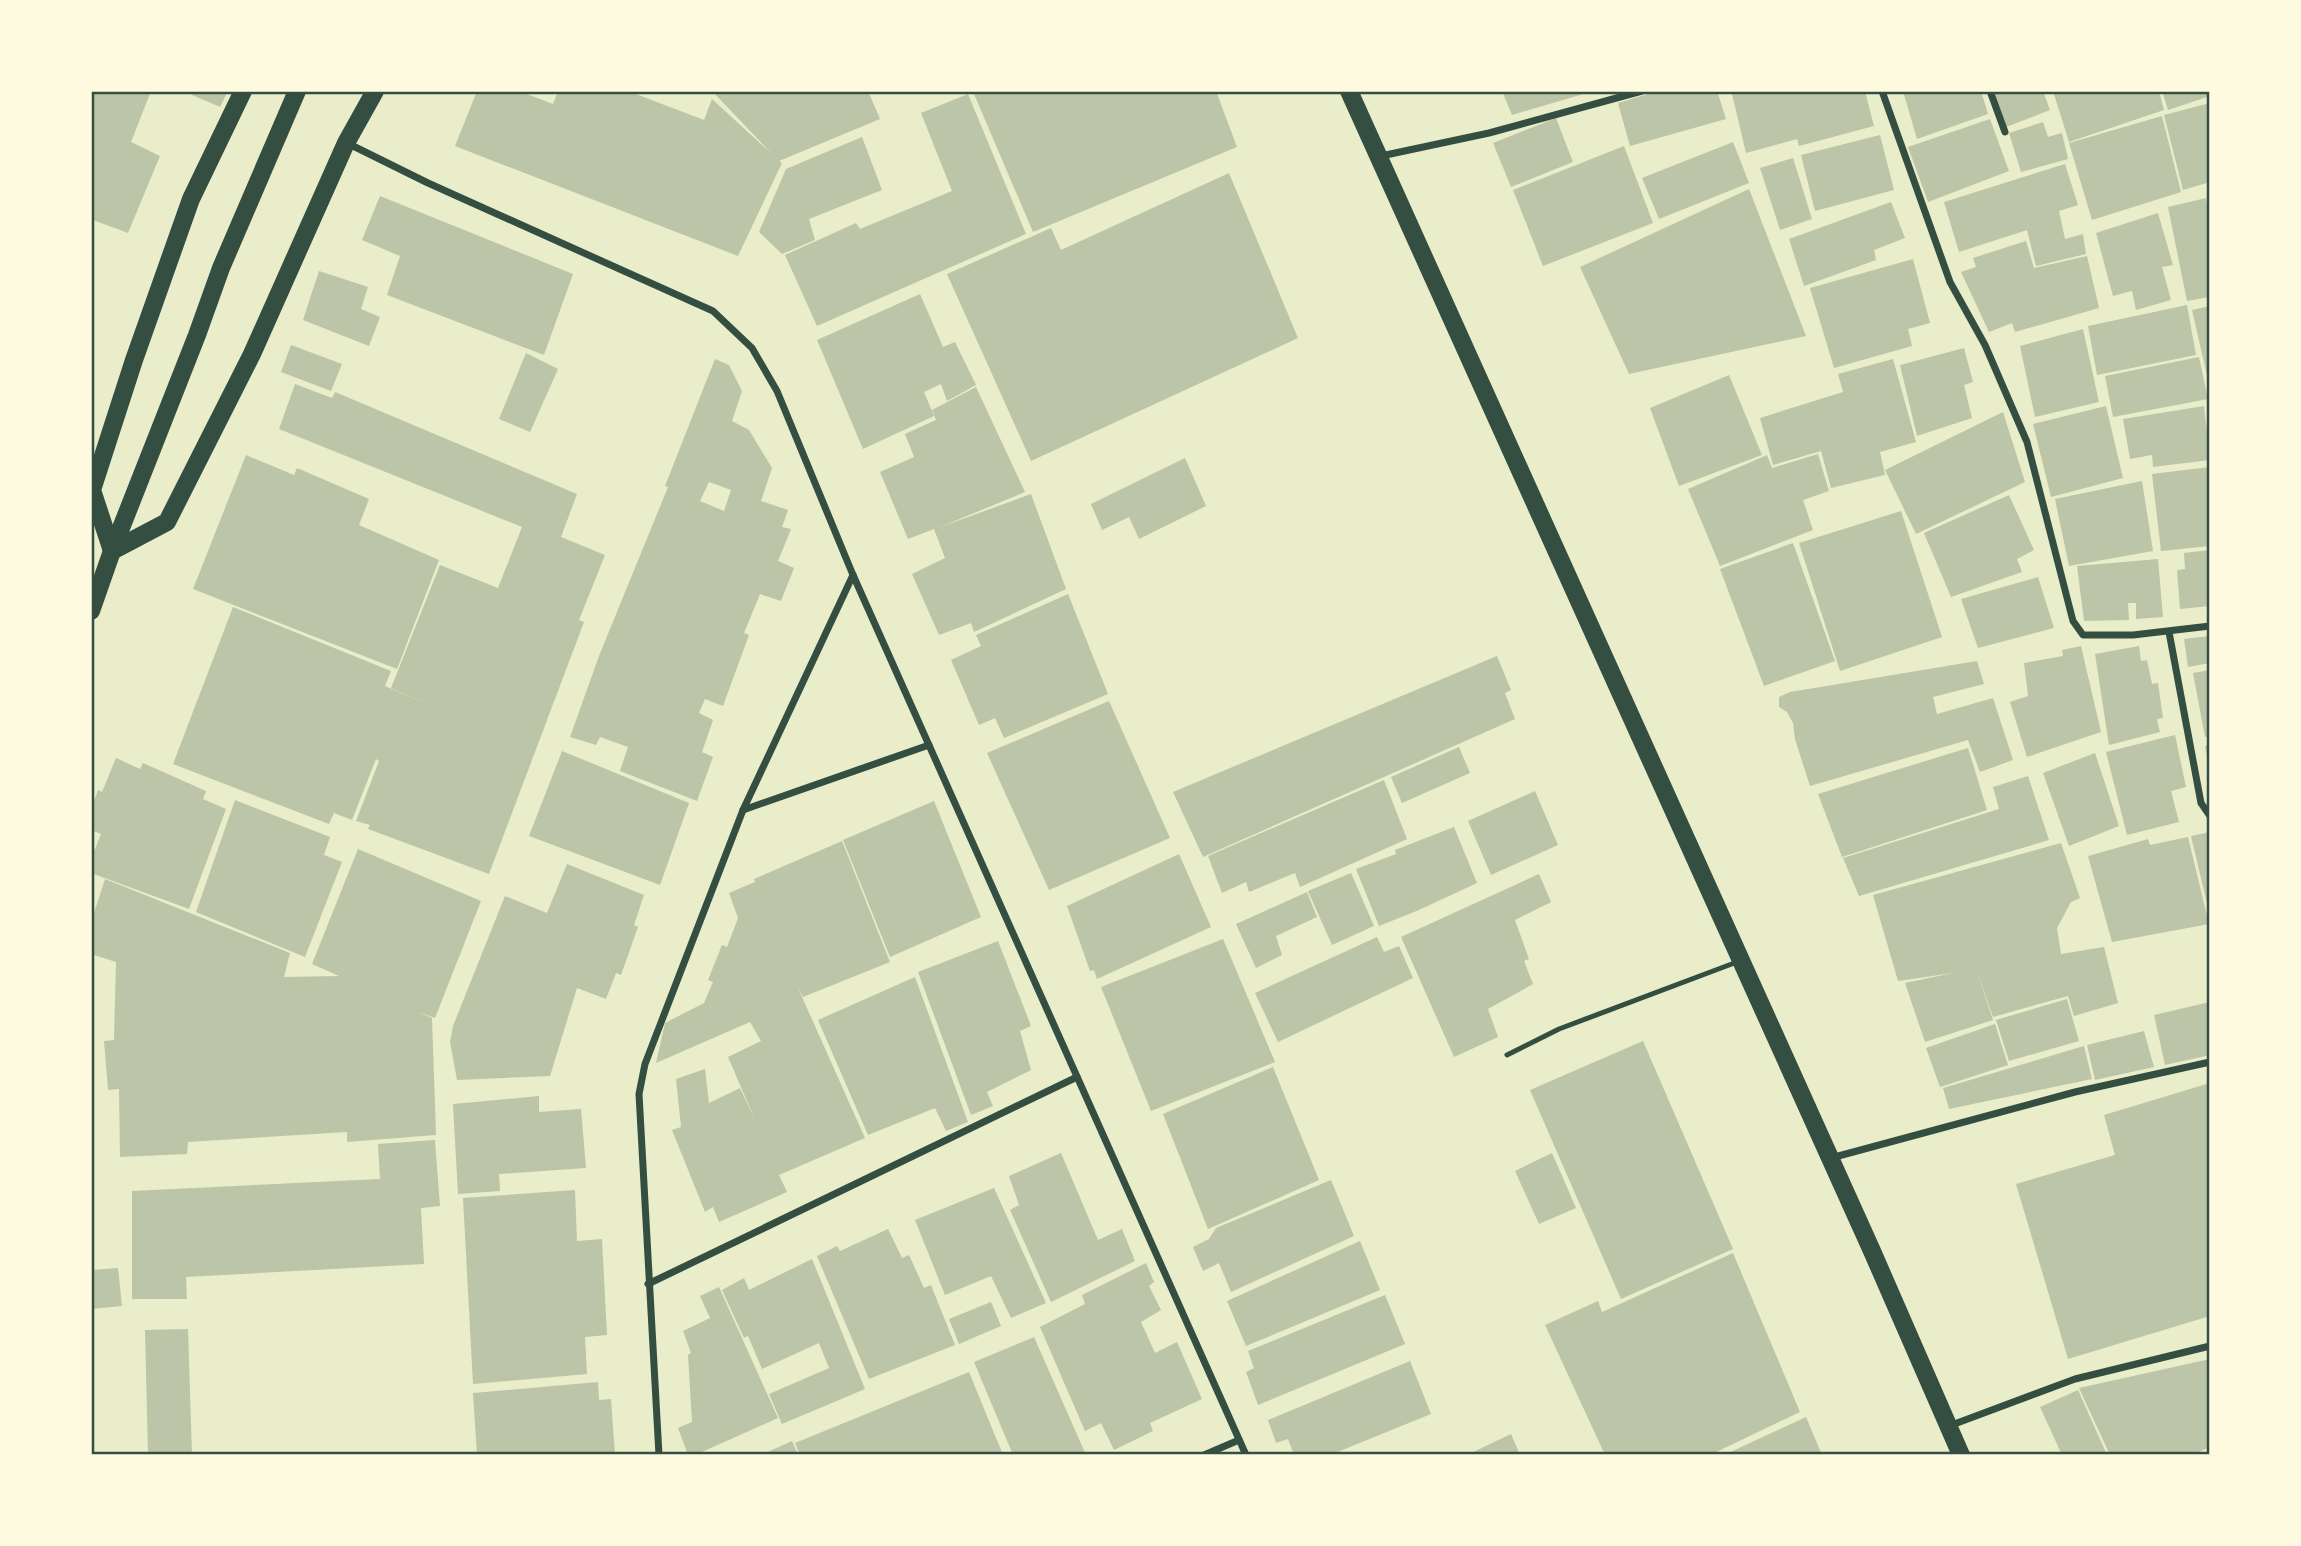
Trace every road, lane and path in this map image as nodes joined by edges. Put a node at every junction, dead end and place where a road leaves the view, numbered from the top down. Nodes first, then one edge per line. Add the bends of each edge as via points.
1 (243, 91) edge
2 (297, 91) edge
3 (375, 91) edge
4 (1349, 91) edge
5 (1642, 91) edge
6 (1882, 91) edge
7 (1990, 91) edge
8 (2005, 132) dead end
9 (346, 143) junction
10 (1378, 157) junction
11 (112, 551) junction
12 (853, 575) junction
13 (95, 584) edge
14 (91, 611) edge
15 (2210, 626) edge
16 (2169, 632) junction
17 (929, 744) junction
18 (743, 810) junction
19 (2210, 816) edge
20 (1740, 961) junction
21 (1507, 1055) dead end
22 (2210, 1062) edge
23 (1077, 1077) junction
24 (1829, 1158) junction
25 (648, 1284) junction
26 (2210, 1346) edge
27 (1948, 1426) junction
28 (1239, 1440) junction
29 (659, 1455) edge
30 (1204, 1455) edge
31 (1246, 1455) edge
32 (1961, 1455) edge

1 - 11 main road via 191,198 92,490
2 - 11 main road via 221,268
3 - 9 main road
4 - 10 main road
5 - 10 street via 1489,133
6 - 16 street via 1950,282 1985,345 2027,442 2073,621 2083,635
7 - 8 street
9 - 11 main road via 251,354 167,522
9 - 12 street via 713,311 752,348 777,391
10 - 20 main road
11 - 13 main road
12 - 17 street
12 - 18 street
13 - 14 main road
15 - 16 street
16 - 19 street via 2201,803
17 - 18 street
17 - 23 street
18 - 25 street via 645,1064 639,1094
20 - 21 lane via 1559,1029
20 - 24 main road
22 - 24 street via 2075,1092
23 - 25 street
23 - 28 street
24 - 27 main road
25 - 29 street
26 - 27 street via 2075,1379
27 - 32 main road
28 - 30 street
28 - 31 street

